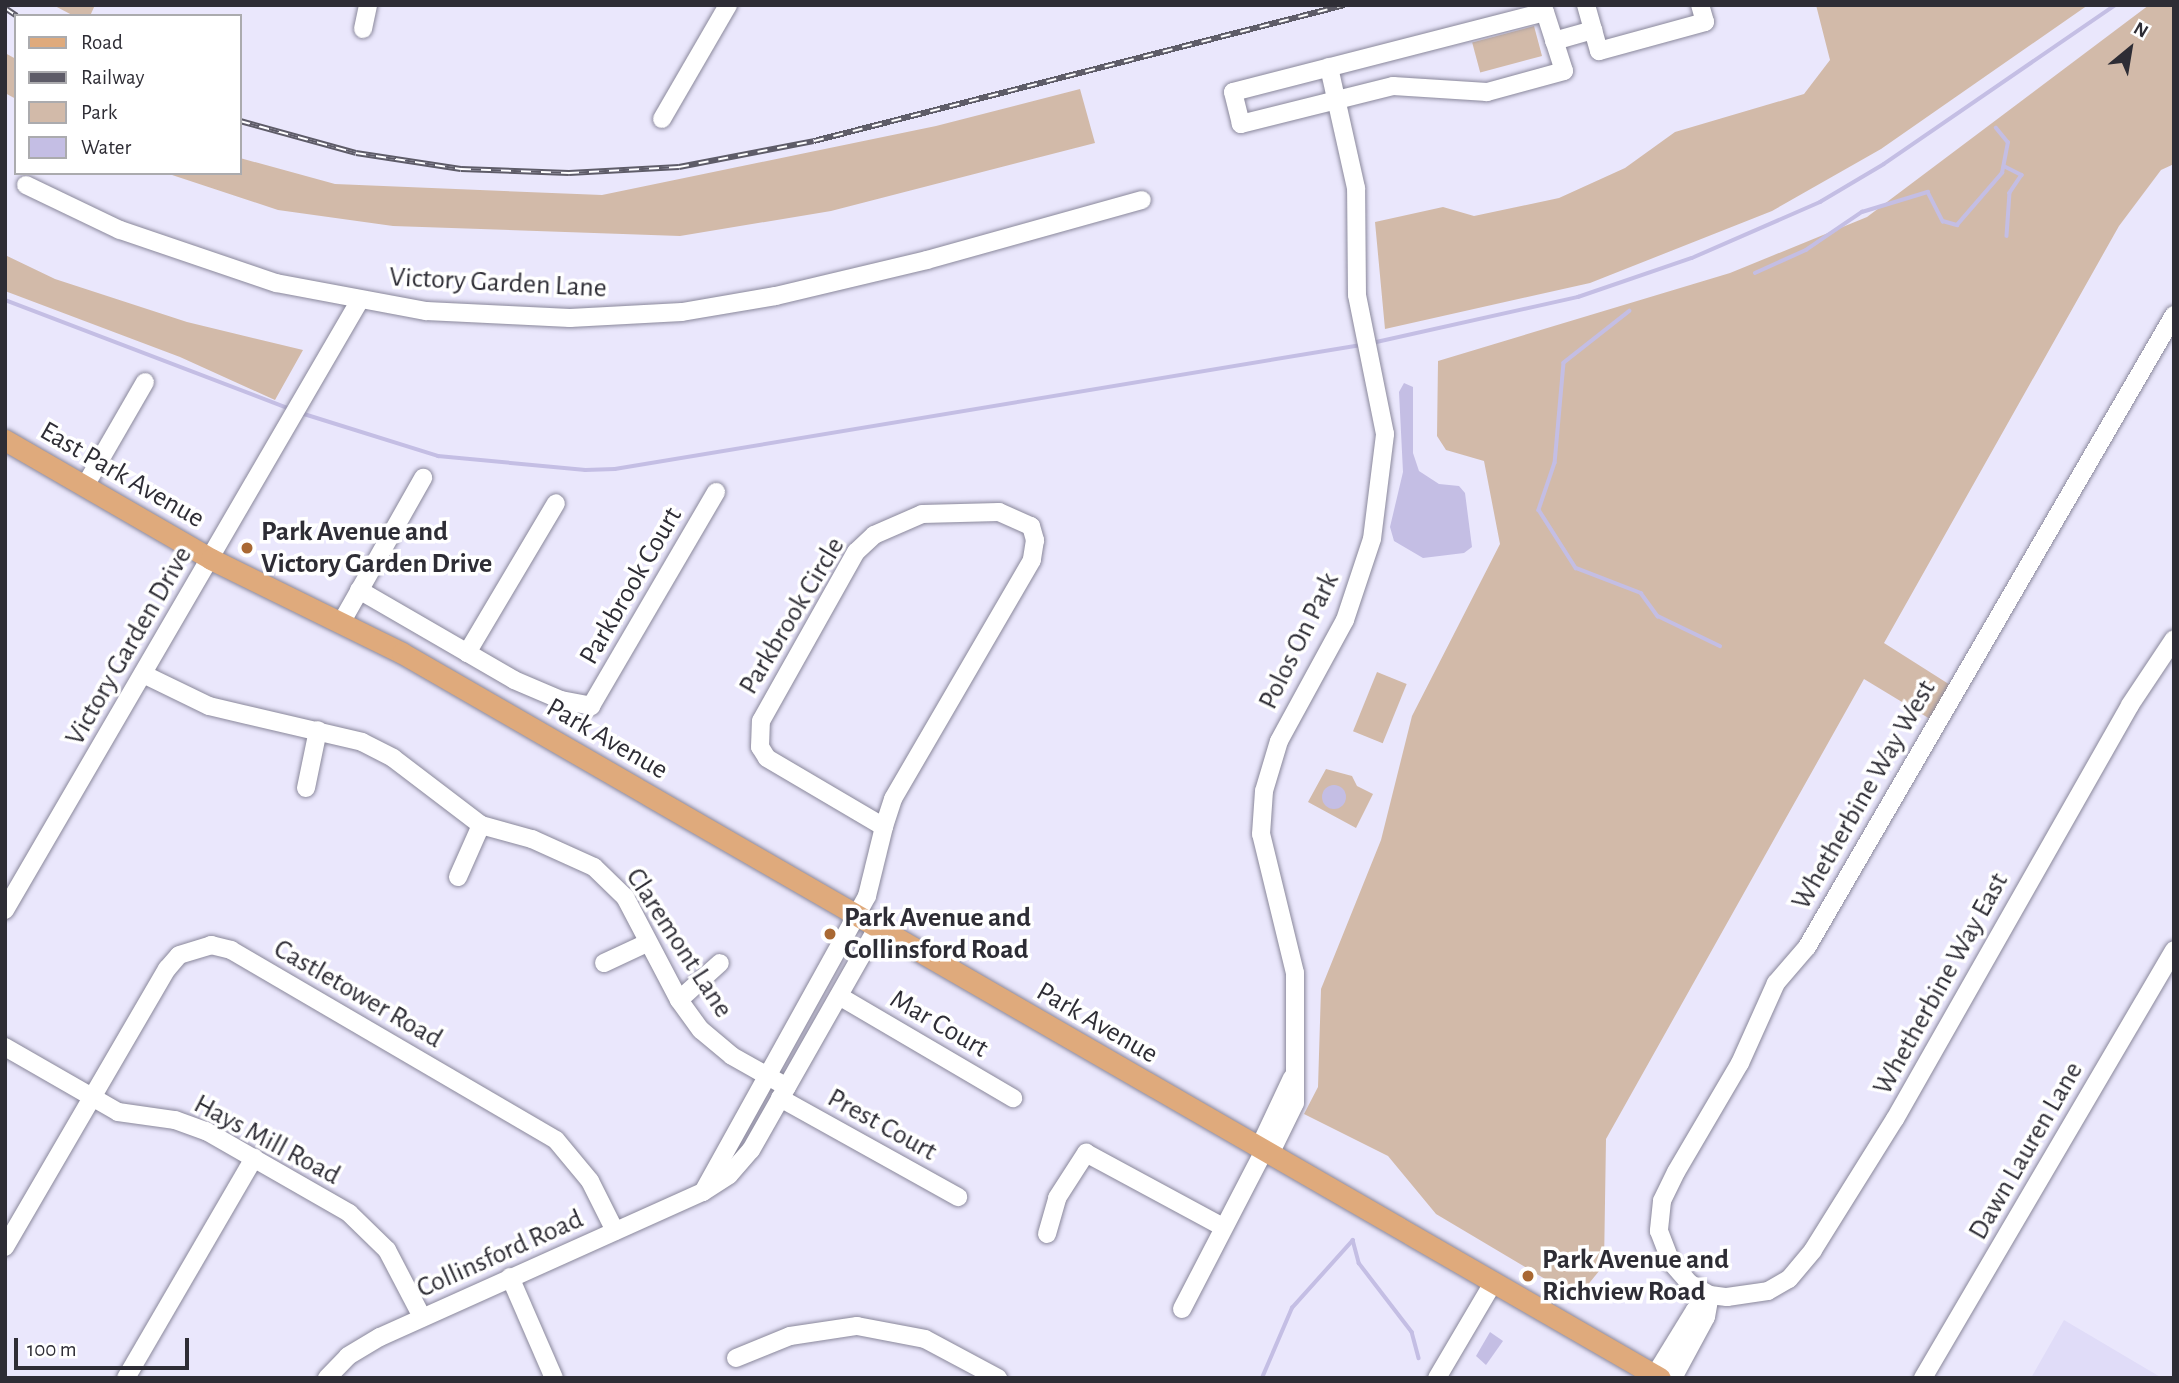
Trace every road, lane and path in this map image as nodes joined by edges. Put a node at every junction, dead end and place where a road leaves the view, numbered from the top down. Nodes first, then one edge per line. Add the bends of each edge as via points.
1 (368, 5) edge
2 (728, 5) edge
3 (1586, 5) edge
4 (1700, 5) edge
5 (363, 29) dead end
6 (1593, 30) junction
7 (1554, 41) junction
8 (1328, 67) junction
9 (1336, 100) junction
10 (662, 119) dead end
11 (26, 185) dead end
12 (1142, 201) dead end
13 (360, 300) junction
14 (2174, 315) edge
15 (145, 382) dead end
16 (5, 440) edge
17 (424, 478) dead end
18 (85, 486) junction
19 (716, 492) dead end
20 (556, 503) dead end
21 (211, 559) junction
22 (359, 590) junction
23 (341, 623) junction
24 (2174, 639) edge
25 (467, 653) junction
26 (143, 674) junction
27 (318, 730) junction
28 (306, 788) dead end
29 (481, 825) junction
30 (884, 827) junction
31 (458, 877) dead end
32 (5, 910) edge
33 (855, 918) junction
34 (876, 930) junction
35 (647, 943) junction
36 (2174, 950) edge
37 (604, 962) dead end
38 (720, 963) dead end
39 (839, 996) junction
40 (679, 1000) junction
41 (786, 1043) junction
42 (5, 1047) edge
43 (806, 1054) junction
44 (767, 1076) junction
45 (783, 1093) junction
46 (92, 1097) junction
47 (1013, 1098) dead end
48 (1265, 1151) junction
49 (254, 1158) junction
50 (703, 1192) junction
51 (958, 1197) dead end
52 (1223, 1227) junction
53 (615, 1231) junction
54 (1047, 1234) dead end
55 (5, 1247) edge
56 (510, 1277) junction
57 (1493, 1283) junction
58 (1710, 1295) junction
59 (1182, 1309) dead end
60 (422, 1317) junction
61 (736, 1358) dead end
62 (1663, 1377) edge
63 (126, 1378) edge
64 (327, 1378) edge
65 (554, 1378) edge
66 (998, 1378) edge
67 (1437, 1378) edge
68 (1923, 1378) edge

1 - 5 street
2 - 10 street
3 - 6 street
4 - 6 street via 1705,22 1599,51
6 - 7 street
7 - 8 street via 1545,12
7 - 9 street via 1563,71 1487,92 1393,86
8 - 9 street, Polos On Park
8 - 9 street via 1233,92 1241,124
9 - 48 street, Polos On Park via 1356,188 1354,270 1385,434 1373,540 1345,620 1279,741 1264,791 1263,842 1295,973 1295,1072
11 - 13 street, Victory Garden Lane via 176,251 276,283
12 - 13 street, Victory Garden Lane via 927,260 776,296 682,312 570,318 426,311
13 - 21 street, Victory Garden Drive
14 - 58 street, Whetherbine Way West via 1807,947 1776,984 1740,1063 1662,1201 1659,1231 1671,1262 1689,1283
15 - 18 street
16 - 18 main road, East Park Avenue
17 - 22 street
18 - 21 main road, East Park Avenue
19 - 25 street, Parkbrook Court via 591,706 561,700
20 - 25 street
21 - 23 main road, Park Avenue
21 - 26 street, Victory Garden Drive
22 - 23 street
22 - 25 street
23 - 33 main road, Park Avenue via 541,733
24 - 58 street, Whetherbine Way East via 2130,705 1895,1119 1813,1250 1781,1286 1756,1294
26 - 27 street, Claremont Lane via 209,706
26 - 32 street, Victory Garden Drive
27 - 28 street
27 - 29 street, Claremont Lane via 362,742 393,758
29 - 31 street
29 - 35 street, Claremont Lane via 532,839 594,867 625,897
30 - 30 street, Parkbrook Circle via 893,799 1032,560 1034,533 1018,517 999,512 922,514 874,535 840,576 761,721 760,747 767,758
30 - 33 street, Parkbrook Circle via 878,864
33 - 34 main road, Park Avenue
33 - 41 street
34 - 39 street, Collinsford Road
34 - 48 main road, Park Avenue
35 - 37 street
35 - 40 street, Claremont Lane
36 - 68 street, Dawn Lauren Lane
38 - 40 street
39 - 43 street, Collinsford Road
39 - 47 street, Mar Court
40 - 44 street, Claremont Lane via 713,1043
41 - 43 street
41 - 44 street
42 - 46 street, Hays Mill Road
43 - 45 street, Collinsford Road
44 - 45 street, Claremont Lane
44 - 50 street
45 - 50 street, Collinsford Road via 751,1150 729,1175
45 - 51 street, Prest Court
46 - 49 street, Hays Mill Road via 118,1112 176,1120 206,1131
46 - 53 street, Castletower Road via 179,955 211,945 231,950 556,1140 590,1181
46 - 55 street, Castletower Road
48 - 52 street, Polos On Park
48 - 57 main road, Park Avenue
49 - 60 street, Hays Mill Road via 365,1225 396,1265
49 - 63 street
50 - 53 street, Collinsford Road
52 - 54 street via 1086,1153 1057,1198
52 - 59 street, Polos On Park
53 - 56 street, Collinsford Road
56 - 60 street, Collinsford Road
56 - 65 street
57 - 62 main road, Park Avenue
57 - 67 street
58 - 62 street via 1695,1310
60 - 64 street, Collinsford Road via 348,1356
61 - 66 street via 790,1336 857,1326 925,1339

